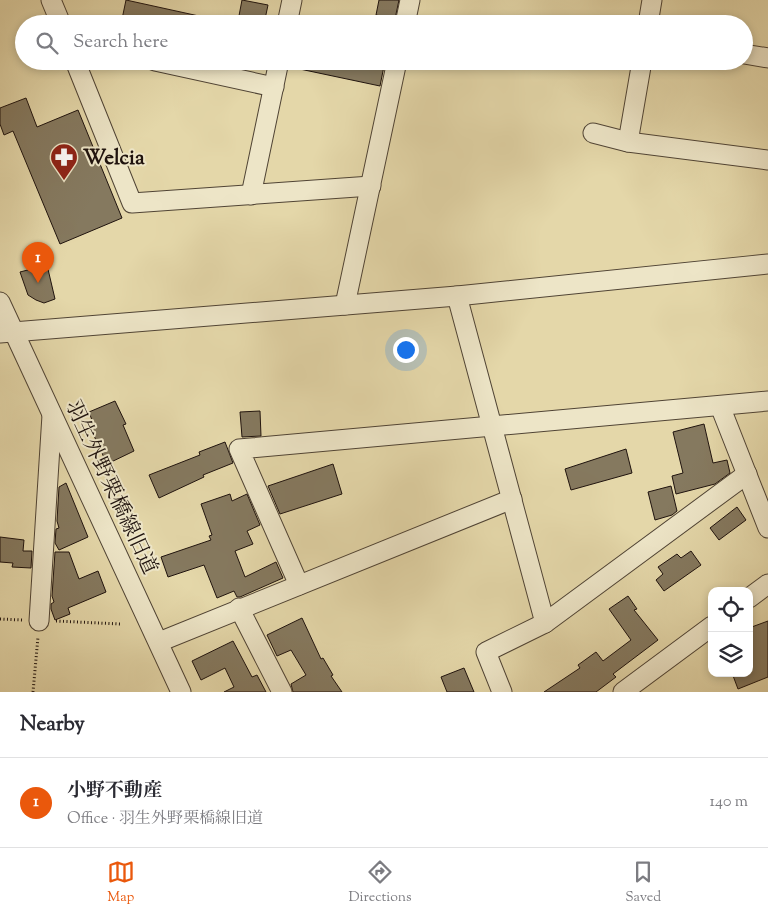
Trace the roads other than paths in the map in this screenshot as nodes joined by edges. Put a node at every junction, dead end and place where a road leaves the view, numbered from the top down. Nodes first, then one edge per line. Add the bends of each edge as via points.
1 (51, 0) edge
2 (292, 0) edge
3 (410, 0) edge
4 (652, 0) edge
5 (57, 15) edge
6 (289, 15) edge
7 (407, 15) edge
8 (650, 15) edge
9 (753, 56) edge
10 (768, 58) edge
11 (79, 70) edge
12 (196, 70) edge
13 (277, 70) edge
14 (395, 70) edge
15 (640, 70) edge
16 (274, 87) junction
17 (593, 133) dead end
18 (628, 142) junction
19 (768, 160) edge
20 (371, 186) junction
21 (251, 195) junction
22 (768, 264) edge
23 (457, 296) junction
24 (0, 302) edge
25 (345, 305) junction
26 (6, 333) edge
27 (768, 401) edge
28 (720, 406) junction
29 (52, 413) junction
30 (493, 426) junction
31 (747, 474) junction
32 (512, 499) junction
33 (768, 528) edge
34 (768, 584) edge
35 (299, 585) junction
36 (753, 595) edge
37 (239, 608) junction
38 (41, 621) road end
39 (545, 623) junction
40 (708, 629) edge
41 (159, 642) junction
42 (182, 692) edge
43 (282, 692) edge
44 (502, 692) edge
45 (624, 692) edge

1 - 5 street
2 - 6 street
3 - 7 street
4 - 8 street
9 - 10 street
11 - 21 street via 132,203
12 - 16 street
13 - 16 street
14 - 20 street
15 - 18 street
16 - 21 street
17 - 18 street
18 - 19 street
20 - 21 street
20 - 25 street
22 - 23 street
23 - 25 street
23 - 30 street
24 - 26 street, 羽生外野栗橋線旧道
25 - 26 street
26 - 29 street, 羽生外野栗橋線旧道
27 - 28 street
28 - 30 street
28 - 31 street
29 - 38 street
29 - 41 street, 羽生外野栗橋線旧道
30 - 32 street
30 - 35 street via 239,449
31 - 33 street
31 - 39 street
32 - 35 street
32 - 39 street
34 - 36 street
35 - 37 street
37 - 41 street
37 - 43 street
39 - 44 street via 486,652
40 - 45 street
41 - 42 street, 羽生外野栗橋線旧道

